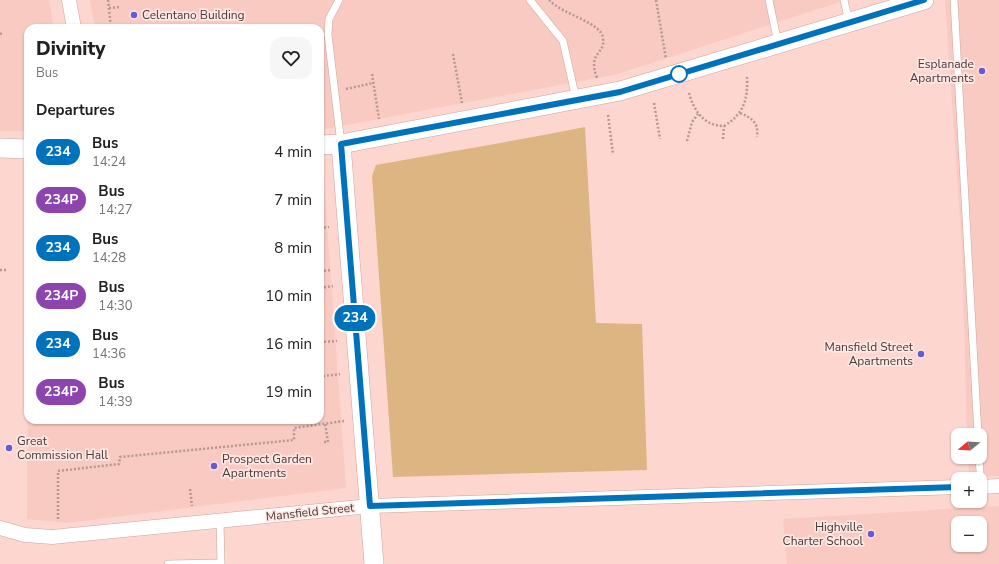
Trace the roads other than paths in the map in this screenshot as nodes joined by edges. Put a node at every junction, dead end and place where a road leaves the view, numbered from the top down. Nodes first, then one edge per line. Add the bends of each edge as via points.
1 (69, 0) edge
2 (339, 0) edge
3 (530, 0) edge
4 (769, 0) edge
5 (844, 0) edge
6 (924, 0) edge
7 (954, 0) edge
8 (849, 22) junction
9 (73, 24) edge
10 (778, 44) junction
11 (576, 100) junction
12 (341, 144) junction
13 (324, 145) edge
14 (0, 148) edge
15 (24, 148) edge
16 (978, 428) edge
17 (999, 486) edge
18 (987, 487) edge
19 (951, 488) edge
20 (370, 506) junction
21 (220, 520) junction
22 (0, 528) edge
23 (221, 563) edge
24 (168, 564) edge
25 (374, 564) edge

1 - 9 street
2 - 12 lane via 329,19 328,35
3 - 11 lane via 563,41
4 - 10 lane
5 - 8 lane
6 - 8 main road
7 - 16 lane
8 - 10 main road
10 - 11 main road via 620,92
11 - 12 main road
12 - 13 main road
12 - 20 main road
14 - 15 main road
17 - 18 street
19 - 20 street, Mansfield Street
20 - 21 street, Mansfield Street
20 - 25 main road
21 - 22 street, Mansfield Street via 52,537 25,535
21 - 23 lane
23 - 24 lane

